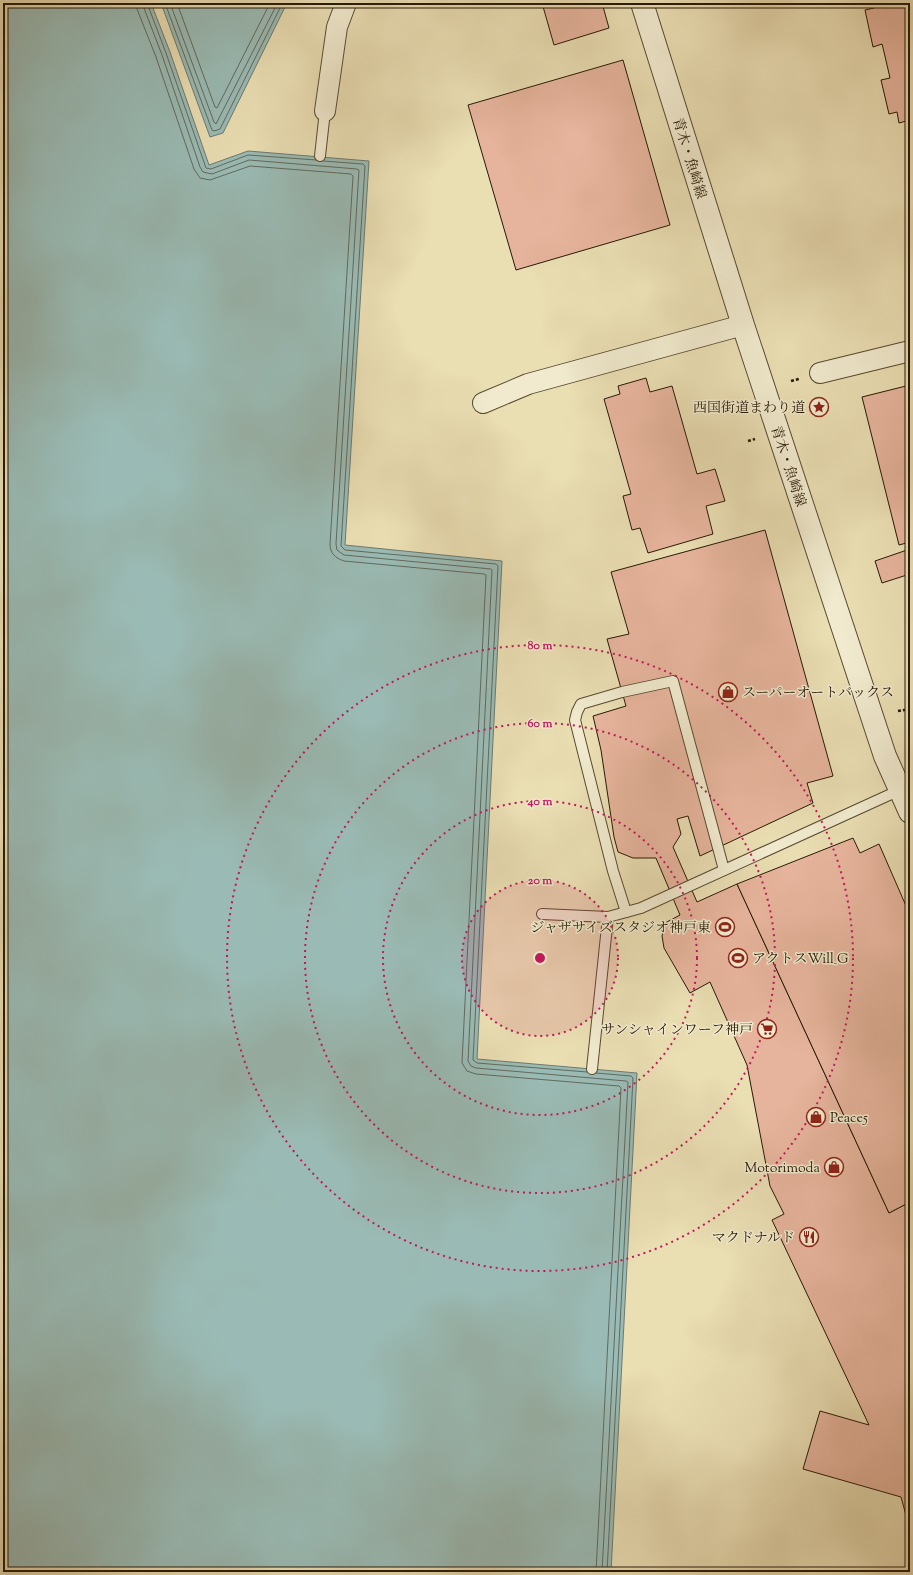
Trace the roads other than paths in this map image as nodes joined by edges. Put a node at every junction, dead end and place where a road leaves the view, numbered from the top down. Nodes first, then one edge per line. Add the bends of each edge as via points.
1 (346, 3) edge
2 (642, 3) edge
3 (325, 111) joint
4 (320, 156) dead end
5 (742, 324) junction
6 (910, 351) edge
7 (820, 373) dead end
8 (483, 403) dead end
9 (900, 790) junction
10 (910, 812) edge
11 (724, 870) junction
12 (626, 912) junction
13 (542, 914) dead end
14 (608, 917) junction
15 (592, 1069) dead end

1 - 3 street via 337,27
2 - 5 street, 青木・魚崎線
3 - 4 lane
5 - 8 street via 528,384
5 - 9 street, 青木・魚崎線 via 885,756
6 - 7 street
9 - 10 street, 青木・魚崎線
9 - 11 lane
11 - 12 lane via 642,908
11 - 12 lane via 673,681 581,704 575,720 613,871
12 - 14 lane
13 - 14 lane
14 - 15 lane

